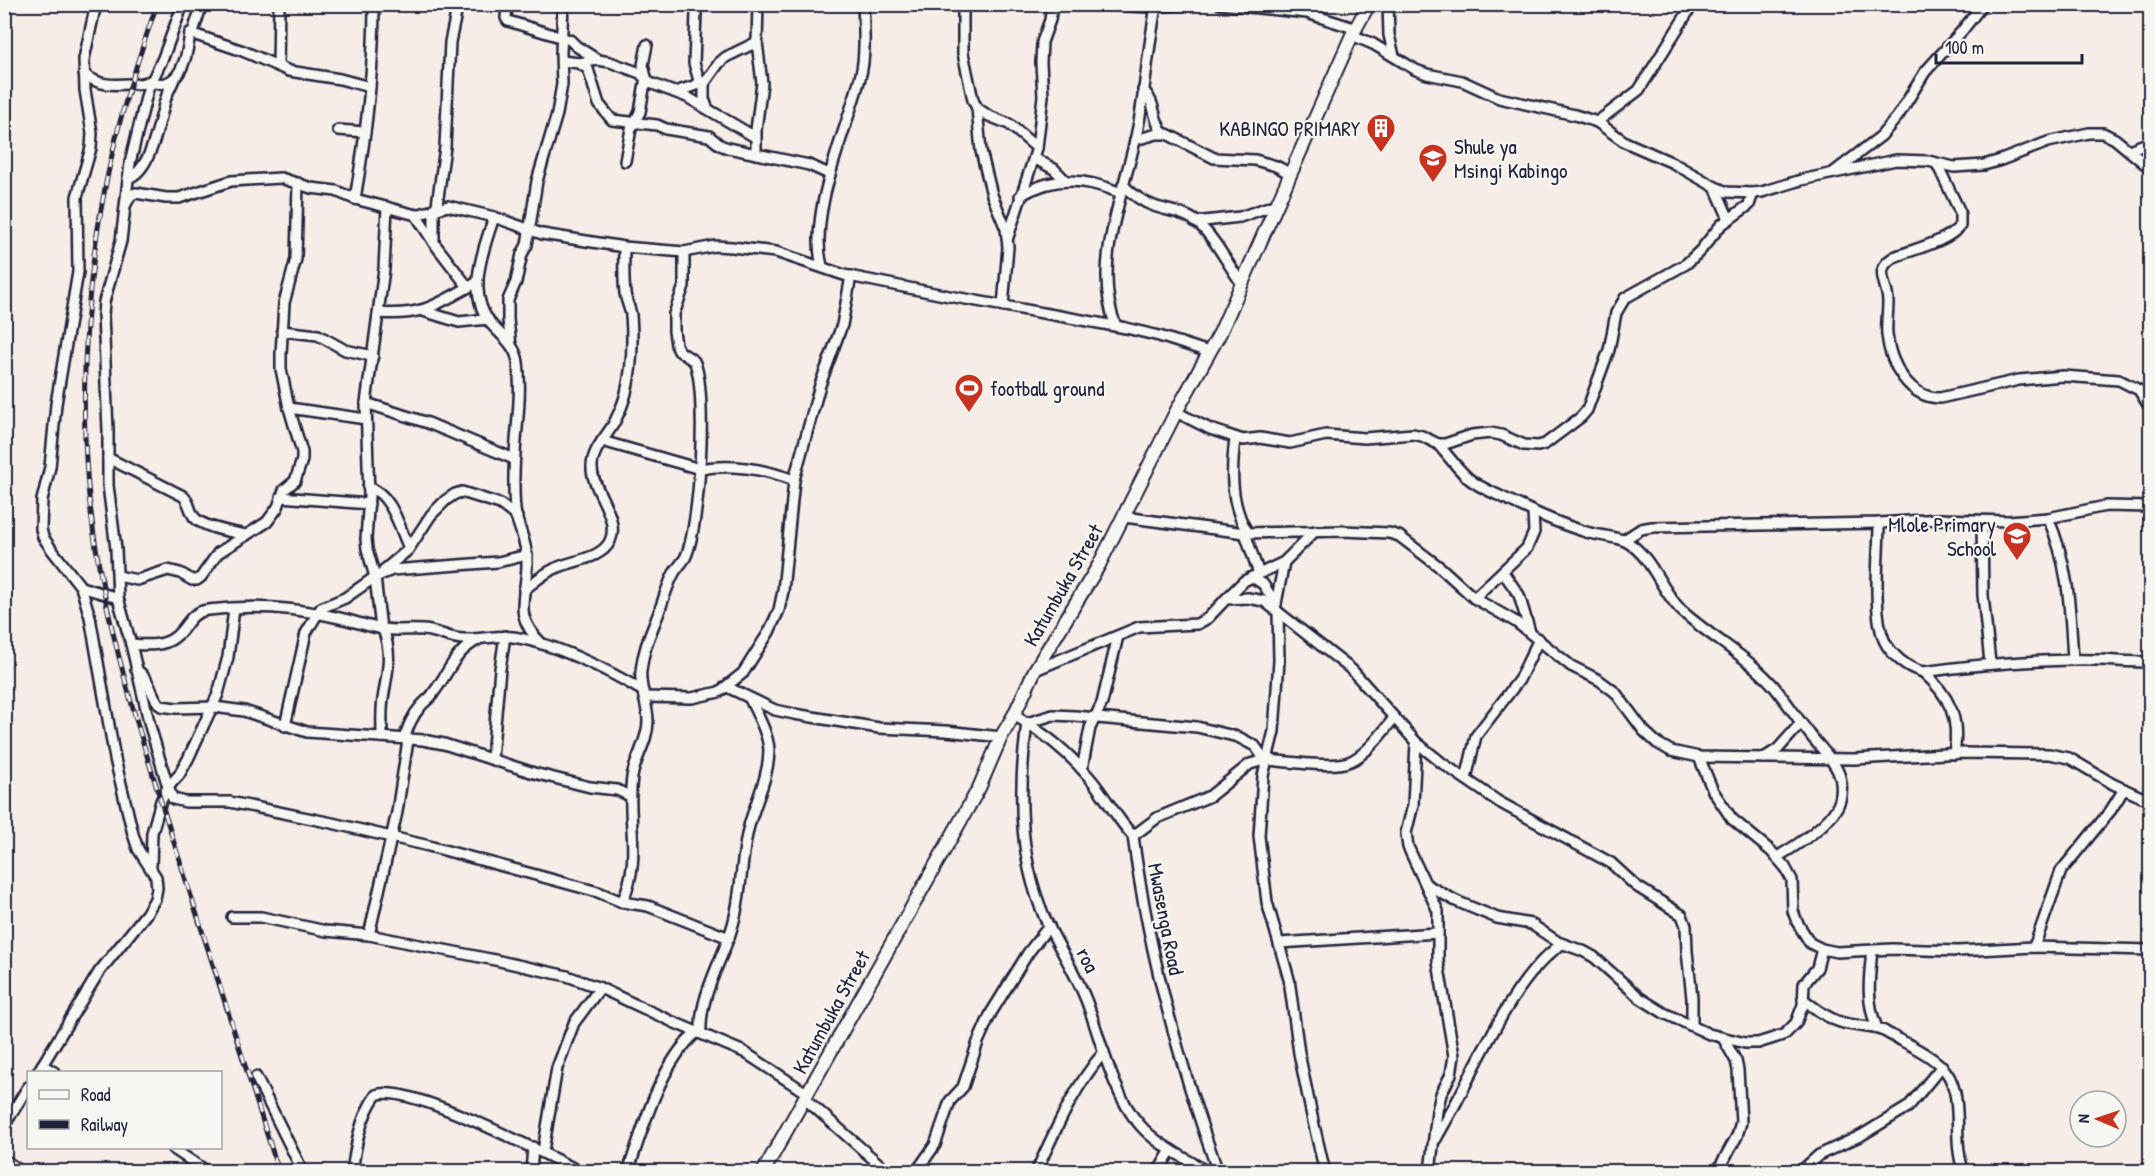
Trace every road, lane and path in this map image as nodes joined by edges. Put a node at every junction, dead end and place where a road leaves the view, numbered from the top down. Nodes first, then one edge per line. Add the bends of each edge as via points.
1 (96, 4) edge
2 (183, 4) edge
3 (202, 4) edge
4 (279, 4) edge
5 (374, 4) edge
6 (458, 4) edge
7 (507, 4) edge
8 (563, 4) edge
9 (758, 4) edge
10 (863, 4) edge
11 (1052, 4) edge
12 (1090, 4) edge
13 (1187, 4) edge
14 (1220, 4) edge
15 (1369, 4) edge
16 (1388, 4) edge
17 (1692, 4) edge
18 (1983, 4) edge
19 (960, 6) edge
20 (1156, 7) junction
21 (696, 13) dead end
22 (1354, 32) junction
23 (190, 33) junction
24 (561, 37) junction
25 (757, 42) junction
26 (647, 45) dead end
27 (1394, 56) junction
28 (562, 60) junction
29 (598, 60) junction
30 (579, 63) junction
31 (278, 66) junction
32 (84, 74) junction
33 (645, 77) junction
34 (174, 79) junction
35 (151, 82) junction
36 (702, 84) junction
37 (370, 87) junction
38 (1143, 90) junction
39 (675, 92) junction
40 (707, 107) junction
41 (976, 108) junction
42 (635, 122) junction
43 (1597, 122) junction
44 (338, 130) dead end
45 (365, 132) junction
46 (1164, 134) junction
47 (755, 138) junction
48 (1135, 140) junction
49 (2151, 142) edge
50 (2129, 150) junction
51 (1036, 153) junction
52 (756, 154) junction
53 (625, 162) dead end
54 (1937, 164) junction
55 (2151, 168) edge
56 (1832, 173) junction
57 (829, 174) junction
58 (1291, 174) junction
59 (128, 178) junction
60 (1066, 181) junction
61 (298, 183) junction
62 (1715, 187) junction
63 (1122, 189) junction
64 (1753, 194) junction
65 (1020, 196) junction
66 (355, 199) junction
67 (1277, 204) junction
68 (125, 205) junction
69 (387, 207) junction
70 (434, 209) junction
71 (416, 214) junction
72 (494, 218) junction
73 (1729, 219) junction
74 (1195, 222) junction
75 (530, 228) junction
76 (1007, 239) junction
77 (434, 243) junction
78 (624, 247) junction
79 (684, 252) junction
80 (822, 266) junction
81 (851, 276) junction
82 (478, 282) junction
83 (1242, 284) junction
84 (468, 287) junction
85 (450, 297) junction
86 (1003, 306) junction
87 (423, 310) junction
88 (379, 313) junction
89 (442, 317) junction
90 (488, 319) junction
91 (1116, 327) junction
92 (282, 331) junction
93 (511, 346) junction
94 (1209, 351) junction
95 (372, 356) junction
96 (366, 404) junction
97 (289, 408) junction
98 (2151, 408) edge
99 (1176, 412) junction
100 (366, 419) junction
101 (1235, 439) junction
102 (602, 441) junction
103 (1438, 444) junction
104 (108, 459) junction
105 (514, 459) junction
106 (700, 469) junction
107 (794, 480) junction
108 (368, 487) junction
109 (281, 496) junction
110 (369, 504) junction
111 (2151, 507) edge
112 (1533, 512) junction
113 (517, 516) junction
114 (1124, 517) junction
115 (2048, 518) junction
116 (1982, 521) junction
117 (1879, 523) junction
118 (1315, 531) junction
119 (1247, 533) junction
120 (246, 535) junction
121 (1624, 540) junction
122 (409, 548) junction
123 (527, 555) junction
124 (1284, 562) junction
125 (415, 568) junction
126 (1503, 572) junction
127 (118, 576) junction
128 (1256, 576) junction
129 (375, 577) junction
130 (81, 587) junction
131 (524, 590) junction
132 (118, 598) junction
133 (1474, 598) junction
134 (1227, 599) junction
135 (1277, 608) junction
136 (234, 609) junction
137 (316, 613) junction
138 (382, 629) junction
139 (1530, 632) junction
140 (505, 636) junction
141 (1118, 636) junction
142 (481, 638) junction
143 (1539, 639) junction
144 (131, 644) junction
145 (543, 644) junction
146 (2073, 660) junction
147 (2151, 662) edge
148 (1990, 663) junction
149 (136, 669) junction
150 (1035, 670) junction
151 (1923, 672) junction
152 (727, 687) junction
153 (644, 694) junction
154 (750, 699) junction
155 (214, 707) junction
156 (1014, 716) junction
157 (1095, 717) junction
158 (1394, 718) junction
159 (1028, 723) junction
160 (1801, 723) junction
161 (285, 726) junction
162 (382, 737) junction
163 (1001, 737) junction
164 (406, 740) junction
165 (1416, 742) junction
166 (1954, 754) junction
167 (1699, 757) junction
168 (492, 758) junction
169 (1764, 758) junction
170 (1832, 759) junction
171 (1265, 760) junction
172 (1082, 769) junction
173 (1466, 779) junction
174 (168, 787) junction
175 (2124, 789) junction
176 (630, 796) junction
177 (2151, 801) edge
178 (1133, 836) junction
179 (390, 837) junction
180 (1777, 857) junction
181 (151, 866) junction
182 (1427, 885) junction
183 (622, 902) junction
184 (232, 917) dead end
185 (1049, 926) junction
186 (1438, 933) junction
187 (369, 935) junction
188 (729, 938) junction
189 (1279, 943) junction
190 (1562, 944) junction
191 (2034, 946) junction
192 (1822, 949) junction
193 (2151, 950) edge
194 (1872, 951) junction
195 (600, 988) junction
196 (1803, 999) junction
197 (1692, 1026) junction
198 (1877, 1028) junction
199 (699, 1033) junction
200 (1723, 1038) junction
201 (1104, 1052) junction
202 (1942, 1066) junction
203 (40, 1069) edge
204 (256, 1077) dead end
205 (27, 1089) edge
206 (806, 1096) junction
207 (4, 1126) edge
208 (1435, 1142) junction
209 (533, 1147) junction
210 (174, 1149) edge
211 (1171, 1150) junction
212 (543, 1151) junction
213 (4, 1162) edge
214 (877, 1167) edge
215 (18, 1172) edge
216 (208, 1172) edge
217 (303, 1172) edge
218 (352, 1172) edge
219 (531, 1172) edge
220 (581, 1172) edge
221 (628, 1172) edge
222 (763, 1172) edge
223 (888, 1172) edge
224 (916, 1172) edge
225 (1036, 1172) edge
226 (1158, 1172) edge
227 (1207, 1172) edge
228 (1218, 1172) edge
229 (1325, 1172) edge
230 (1430, 1172) edge
231 (1717, 1172) edge
232 (1800, 1172) edge
233 (1964, 1172) edge

1 - 32 street
2 - 35 street
3 - 23 street
4 - 31 street
5 - 37 street
6 - 70 street via 450,42 443,164
7 - 24 street via 508,21
8 - 24 street
9 - 25 street
10 - 57 street via 861,75
11 - 51 street via 1042,42 1043,96
12 - 20 street
13 - 20 street
14 - 22 street via 1307,13
15 - 22 main road, Katumbuka Street
16 - 27 street
17 - 43 street via 1639,90
18 - 56 street via 1925,72 1881,136
19 - 41 street via 963,53
20 - 38 street
21 - 36 street via 694,63
22 - 27 street
22 - 58 main road, Katumbuka Street
23 - 31 street
23 - 34 street via 181,69
24 - 28 street
24 - 29 street
25 - 36 street via 726,57
25 - 47 street via 762,83
26 - 33 street
27 - 43 street via 1422,72 1462,81 1499,98
28 - 30 street
28 - 75 street via 562,84
29 - 30 street
29 - 33 street
30 - 42 street via 588,69 599,104 609,116 617,122
31 - 37 street
32 - 35 street via 111,86
32 - 130 street via 91,148 76,210 79,250 75,299 40,516 43,537
33 - 39 street via 650,83
33 - 42 street
34 - 35 street via 161,84
34 - 59 street via 145,164
35 - 59 street
36 - 39 street
36 - 40 street
37 - 45 street
38 - 46 street
38 - 48 street
39 - 40 street
40 - 47 street
41 - 51 street via 1009,124
41 - 76 street via 981,150
42 - 52 street via 709,136 720,145
42 - 53 street
43 - 62 street via 1625,142
44 - 45 street
45 - 66 street
46 - 48 street
46 - 58 street via 1214,159 1255,160
47 - 52 street
48 - 63 street
49 - 50 street
50 - 54 street via 2105,134 2089,133 2048,142 1984,165
50 - 55 street
51 - 60 street
51 - 65 street
52 - 57 street via 809,165
54 - 56 street via 1896,160
54 - 98 street via 1960,212 1960,226 1942,239 1894,256 1883,268 1889,346 1908,383 1925,396 1940,398 2034,377 2108,378 2134,387
56 - 64 street
57 - 80 street via 818,241
58 - 67 main road, Katumbuka Street
59 - 68 street
60 - 63 street
60 - 65 street via 1046,183
61 - 66 street
61 - 68 street via 281,178 231,181 179,198 136,193
61 - 92 street via 296,260 284,303
62 - 64 street
62 - 73 street
63 - 74 street via 1154,207
63 - 91 street via 1111,227 1108,274 1110,312
64 - 73 street via 1749,205
65 - 76 street
66 - 69 street
67 - 74 street via 1240,217
67 - 83 main road, Katumbuka Street
68 - 104 street via 121,241 104,302
69 - 71 street
69 - 88 street
70 - 71 street
70 - 72 street via 448,206
70 - 77 street
71 - 77 street
72 - 75 street
72 - 82 street via 481,255
73 - 103 street via 1686,264 1629,295 1620,305 1614,318 1610,350 1581,417 1541,446 1520,444 1491,433
74 - 83 street
75 - 78 street via 542,234
75 - 93 street via 508,300
76 - 86 street
77 - 84 street
78 - 79 street
78 - 102 street via 631,352 626,392 617,418
79 - 80 street via 715,246 749,247
79 - 106 street via 684,286 674,314 674,331 676,345 694,361 698,375
80 - 81 street
81 - 86 street
81 - 107 street via 842,325 820,385
82 - 84 street
82 - 90 street via 480,304
83 - 94 main road, Katumbuka Street
84 - 85 street
85 - 87 street
85 - 89 street
86 - 91 street
87 - 88 street
87 - 89 street
88 - 95 street
89 - 90 street via 459,322
90 - 93 street
91 - 94 street
92 - 95 street via 318,335 345,350
92 - 97 street via 281,369
93 - 105 street via 518,358 519,379
94 - 99 main road, Katumbuka Street
95 - 96 street
96 - 100 street
96 - 105 street via 428,423
97 - 100 street
97 - 109 street via 302,460 295,481
99 - 101 street
99 - 114 main road, Katumbuka Street
100 - 108 street
101 - 103 street via 1290,443 1326,435 1365,438 1413,434
101 - 119 street via 1235,502
102 - 106 street
102 - 131 street via 591,470 609,515 611,540 597,553 546,572
103 - 112 street via 1476,484
104 - 120 street via 183,496 198,520
104 - 127 street
105 - 113 street
106 - 107 street via 743,468
106 - 153 street via 690,542 648,636 641,670
107 - 152 street via 779,610 743,673
108 - 110 street
108 - 122 street via 386,498
109 - 110 street
109 - 120 street via 267,522
110 - 129 street via 367,549
111 - 115 street via 2106,506
112 - 121 street via 1592,534
112 - 126 street via 1531,542
113 - 122 street via 500,504 462,492 455,494 439,506
113 - 123 street
114 - 119 street
114 - 150 main road, Katumbuka Street
115 - 116 street
115 - 146 street via 2065,566
116 - 117 street
116 - 148 street via 1983,595
117 - 121 street via 1652,527
117 - 151 street via 1878,604 1883,638 1893,654
118 - 119 street
118 - 124 street
118 - 133 street via 1399,536
119 - 128 street
120 - 127 street via 218,553 196,580 168,570 137,580
121 - 160 street via 1639,552 1678,607 1771,683
122 - 125 street
122 - 129 street
123 - 125 street via 498,562
123 - 131 street
124 - 128 street
124 - 135 street
125 - 129 street via 392,570
126 - 133 street
126 - 139 street via 1519,595
127 - 132 street
128 - 134 street via 1244,581
128 - 135 street
129 - 137 street
129 - 138 street
130 - 132 street
130 - 181 street via 133,834
131 - 145 street via 522,604 527,627
132 - 144 street
133 - 139 street
134 - 135 street via 1256,598
134 - 141 street via 1197,624 1139,627
135 - 158 street via 1301,632 1352,670
135 - 171 street via 1279,662 1274,731
136 - 137 street via 285,608
136 - 144 street via 199,611 168,642
136 - 155 street via 225,673
137 - 138 street
137 - 161 street via 306,633
138 - 142 street
138 - 162 street via 389,655
139 - 143 street
140 - 142 street
140 - 145 street
140 - 168 street
141 - 150 street
141 - 157 street
142 - 164 street via 460,653 433,695 412,717
143 - 167 street via 1571,666 1615,692 1644,732 1657,743 1671,752
143 - 173 street via 1519,680 1476,736
144 - 149 street
145 - 153 street via 623,680
146 - 147 street
146 - 148 street
148 - 151 street
149 - 155 street via 148,679 161,706
149 - 174 street
150 - 156 main road, Katumbuka Street
151 - 166 street via 1951,708 1956,725
152 - 153 street via 705,697
152 - 154 street
153 - 176 street via 647,733 632,774
154 - 163 street via 775,710 879,728
154 - 188 street via 769,747 768,759 748,828 740,894
155 - 161 street via 244,711
155 - 174 street via 179,775
156 - 159 street, Mwasenga Road
156 - 163 main road, Katumbuka Street
157 - 159 street via 1053,715
157 - 171 street via 1197,727 1238,737 1255,746
157 - 172 street
158 - 165 street
158 - 171 street via 1350,762 1336,765
159 - 172 street, Mwasenga Road via 1061,746
159 - 185 street, roa via 1020,801 1023,836
160 - 169 street
160 - 170 street
161 - 162 street via 314,733
162 - 164 street
163 - 206 main road, Katumbuka Street via 979,788
164 - 168 street via 444,744
164 - 179 street
165 - 173 street
165 - 182 street via 1413,805 1406,833 1408,847
166 - 170 street
166 - 175 street via 2064,756
167 - 169 street
167 - 180 street via 1713,791 1732,819
168 - 176 street via 534,773
169 - 170 street
170 - 180 street via 1840,777 1836,808 1818,828
171 - 178 street via 1250,764 1210,796 1157,818
171 - 189 street via 1259,836 1267,902
172 - 178 street, Mwasenga Road
173 - 197 street via 1499,802 1611,864 1636,886 1682,915
174 - 179 street via 173,799 179,801 230,802
174 - 181 street via 152,832
175 - 177 street
175 - 191 street via 2061,871
176 - 183 street via 633,869
178 - 228 street, Mwasenga Road via 1168,1018
179 - 183 street via 598,892
179 - 187 street
180 - 192 street via 1791,876 1793,911 1801,931 1810,943
181 - 203 street via 156,877 155,900 99,972
182 - 186 street via 1438,910
182 - 190 street via 1497,918 1531,924
183 - 188 street via 648,906
184 - 187 street via 261,916 326,931
185 - 201 street, roa via 1082,989
185 - 224 street via 991,1013 963,1087 950,1101 935,1145
186 - 189 street
186 - 208 street via 1438,962 1454,1056 1437,1111
187 - 195 street via 567,976
188 - 199 street via 702,1006
189 - 229 street
190 - 197 street via 1594,957 1655,1008
190 - 208 street via 1543,960 1513,998
191 - 193 street
191 - 194 street
192 - 194 street
192 - 196 street via 1817,969 1804,984
194 - 198 street via 1869,1001
195 - 199 street
195 - 212 street via 574,1023 557,1068
196 - 198 street via 1839,1022
196 - 200 street via 1796,1023 1777,1037 1758,1043
197 - 200 street
198 - 202 street
199 - 206 street via 744,1052
199 - 221 street via 684,1044 670,1066
200 - 231 street via 1736,1060 1741,1122
201 - 211 street, roa via 1122,1096 1139,1124
201 - 225 street via 1068,1102
202 - 232 street via 1908,1107 1819,1155
202 - 233 street via 1956,1094 1957,1145
204 - 217 street
205 - 207 street
206 - 214 street
206 - 222 main road, Katumbuka Street
208 - 230 street
209 - 212 street
209 - 218 street via 450,1111 380,1093 370,1102 360,1127
209 - 219 street
210 - 216 street
211 - 226 street
211 - 227 street, roa
212 - 220 street
213 - 215 main road
214 - 223 street

